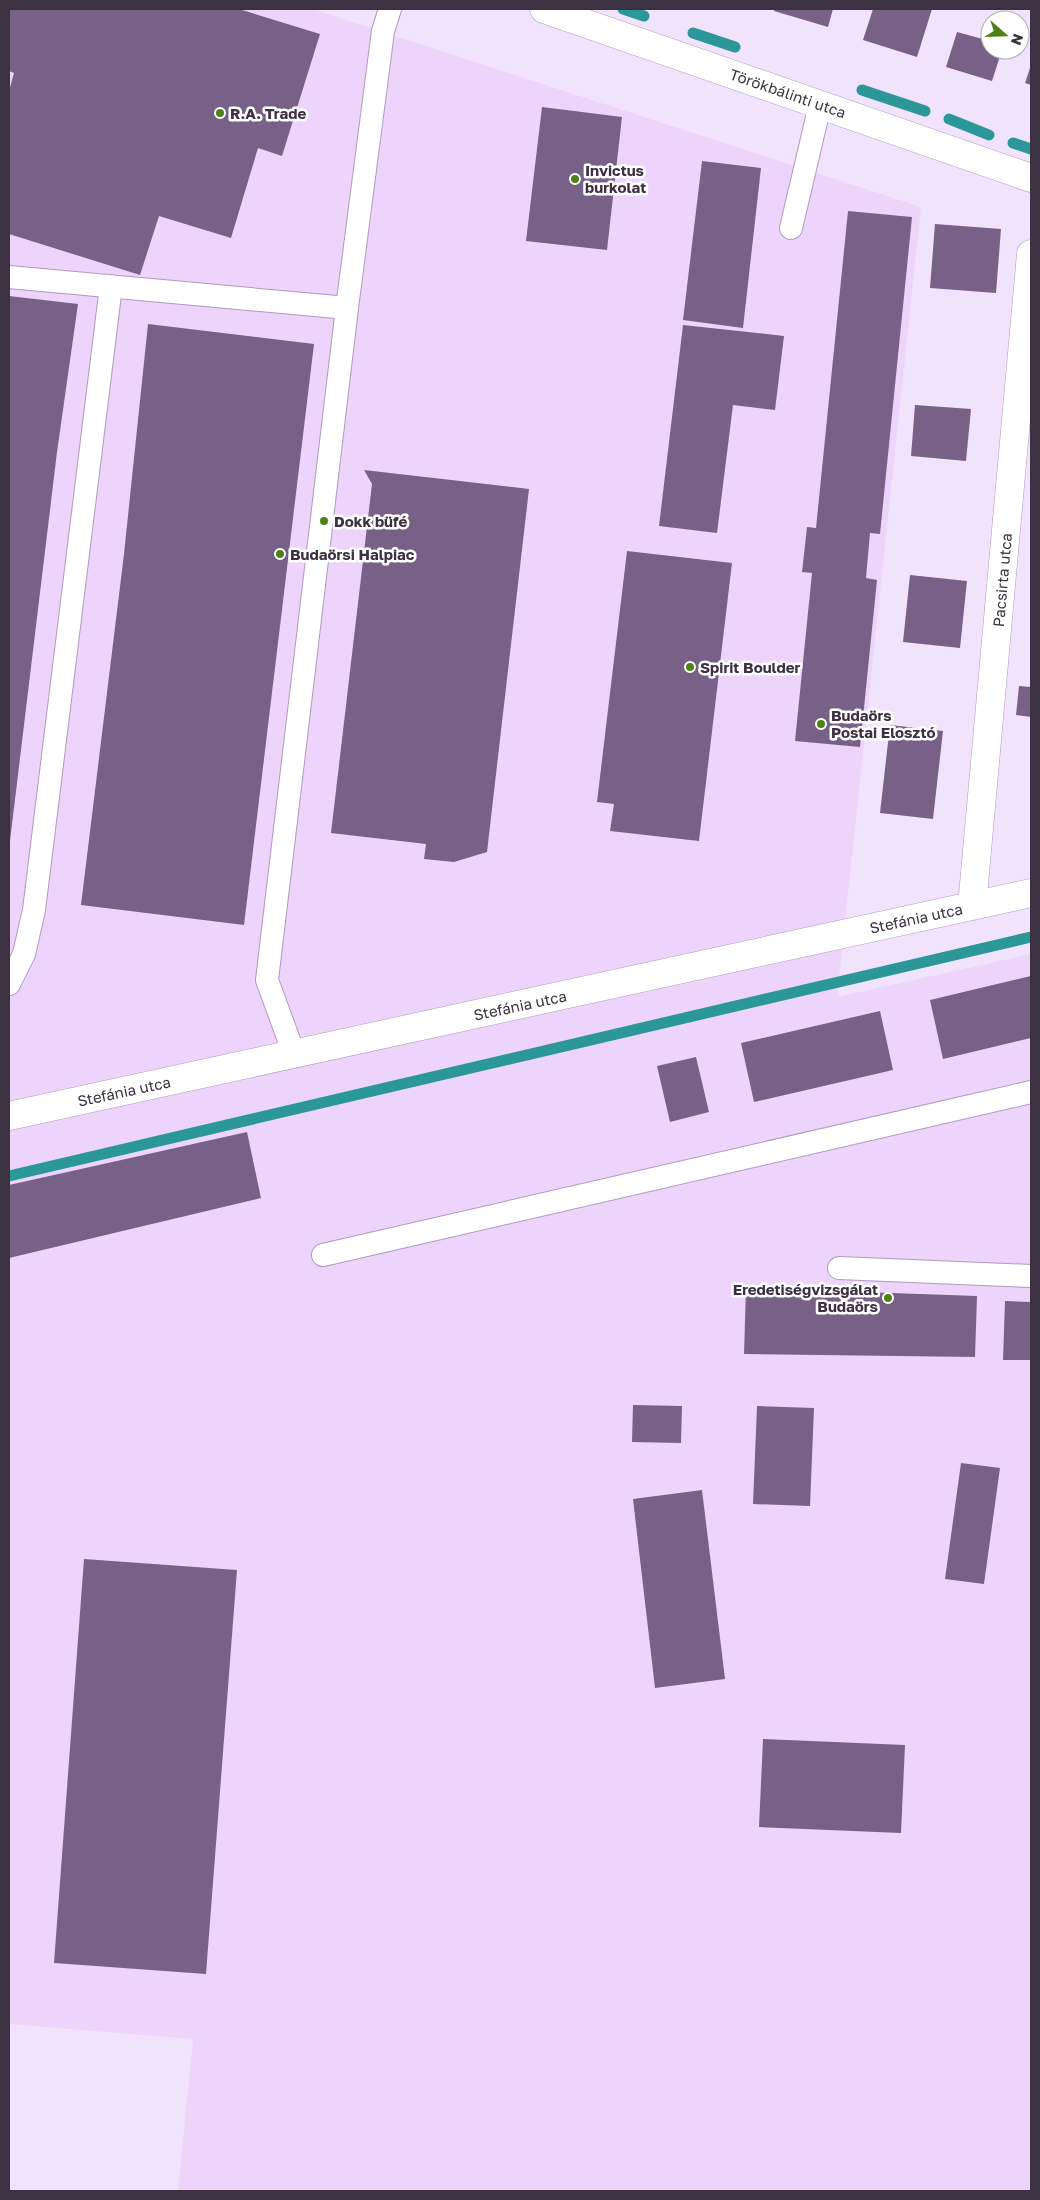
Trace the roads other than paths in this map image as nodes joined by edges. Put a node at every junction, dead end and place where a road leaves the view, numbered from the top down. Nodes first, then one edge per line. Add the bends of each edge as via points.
1 (390, 9) edge
2 (551, 10) edge
3 (820, 105) junction
4 (1031, 178) edge
5 (791, 228) dead end
6 (1031, 254) edge
7 (9, 277) edge
8 (110, 286) junction
9 (347, 308) junction
10 (1031, 893) edge
11 (972, 906) junction
12 (9, 984) edge
13 (294, 1054) junction
14 (1031, 1092) edge
15 (9, 1116) edge
16 (324, 1255) dead end
17 (839, 1268) dead end
18 (1031, 1276) edge

1 - 9 lane via 383,31
2 - 3 street, Törökbálinti utca
3 - 4 street, Törökbálinti utca
3 - 5 lane
6 - 11 street, Pacsirta utca
7 - 8 lane
8 - 9 lane
8 - 12 lane via 34,910 24,954
9 - 13 lane via 267,980
10 - 11 street, Stefánia utca
11 - 13 street, Stefánia utca
13 - 15 street, Stefánia utca
14 - 16 lane
17 - 18 lane

